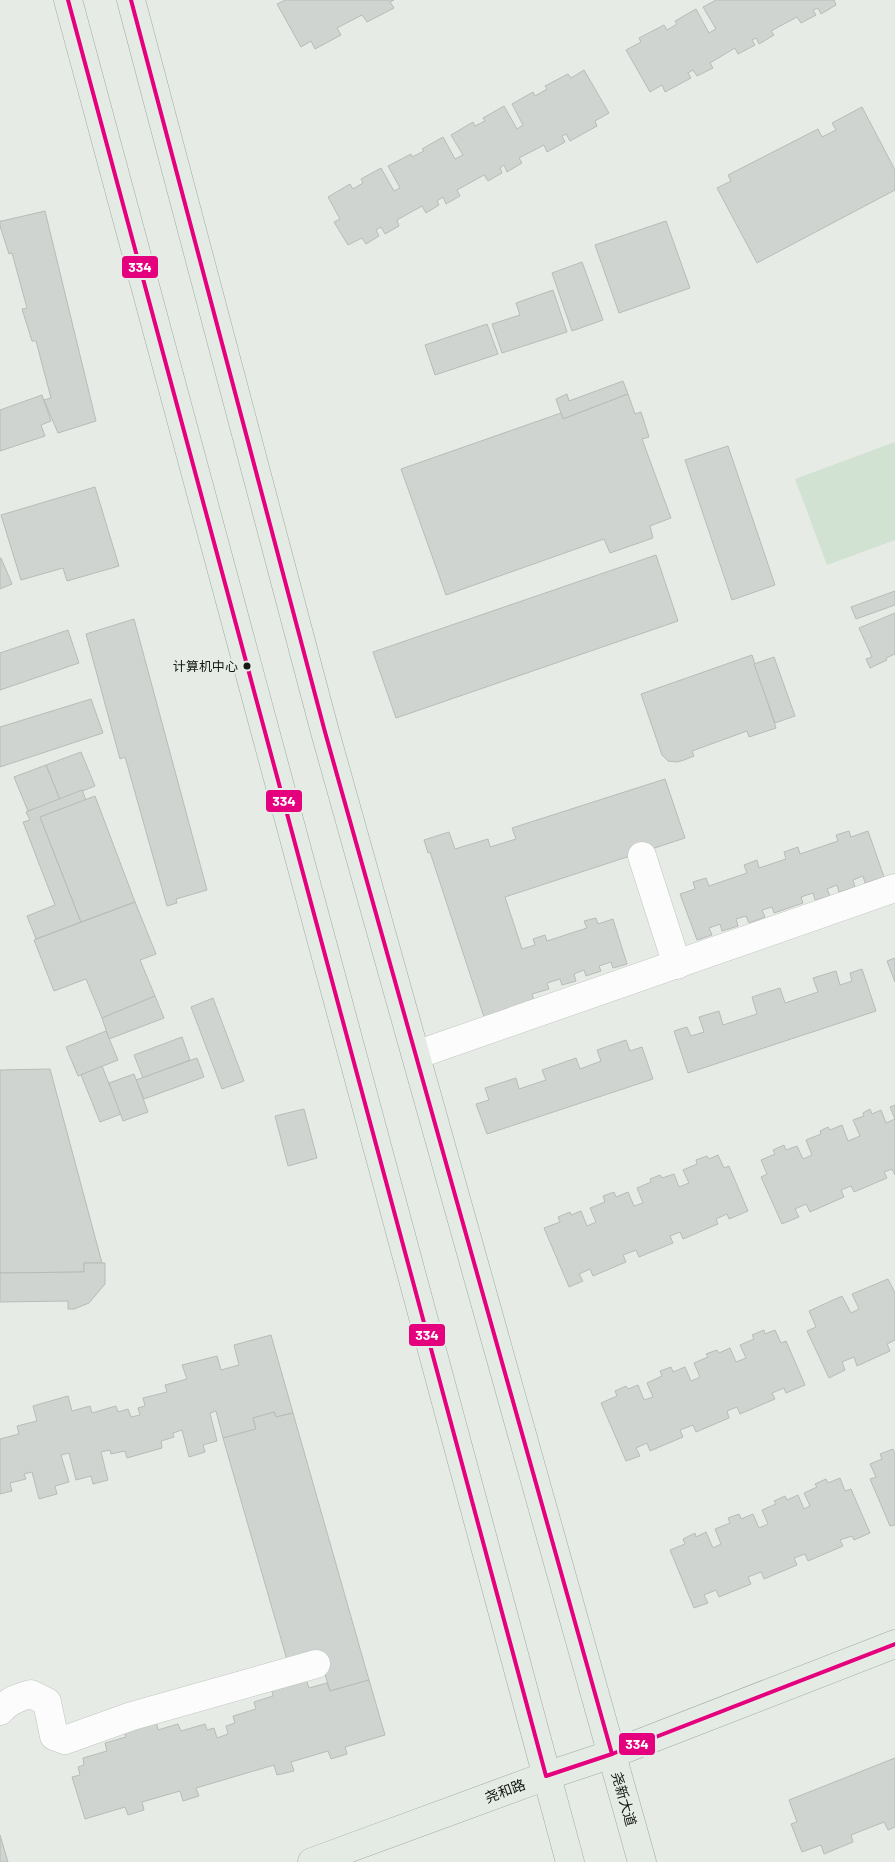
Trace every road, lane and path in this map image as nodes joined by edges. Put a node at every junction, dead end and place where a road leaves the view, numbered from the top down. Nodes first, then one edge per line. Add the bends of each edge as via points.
1 (68, 0) edge
2 (131, 0) edge
3 (642, 856) dead end
4 (895, 888) edge
5 (677, 965) junction
6 (416, 1055) junction
7 (895, 1644) edge
8 (316, 1664) dead end
9 (0, 1711) edge
10 (612, 1754) junction
11 (546, 1776) junction
12 (312, 1862) edge
13 (570, 1862) edge
14 (642, 1862) edge

1 - 11 main road
2 - 6 main road, 尧新大道 via 322,722
3 - 5 lane
4 - 5 lane
5 - 6 lane
6 - 10 main road, 尧新大道
7 - 10 main road, 尧和路
8 - 9 lane via 132,1716 65,1740 54,1736 47,1702 31,1694 17,1698
10 - 11 main road, 尧和路
10 - 14 main road, 尧新大道
11 - 12 main road, 尧和路
11 - 13 main road

